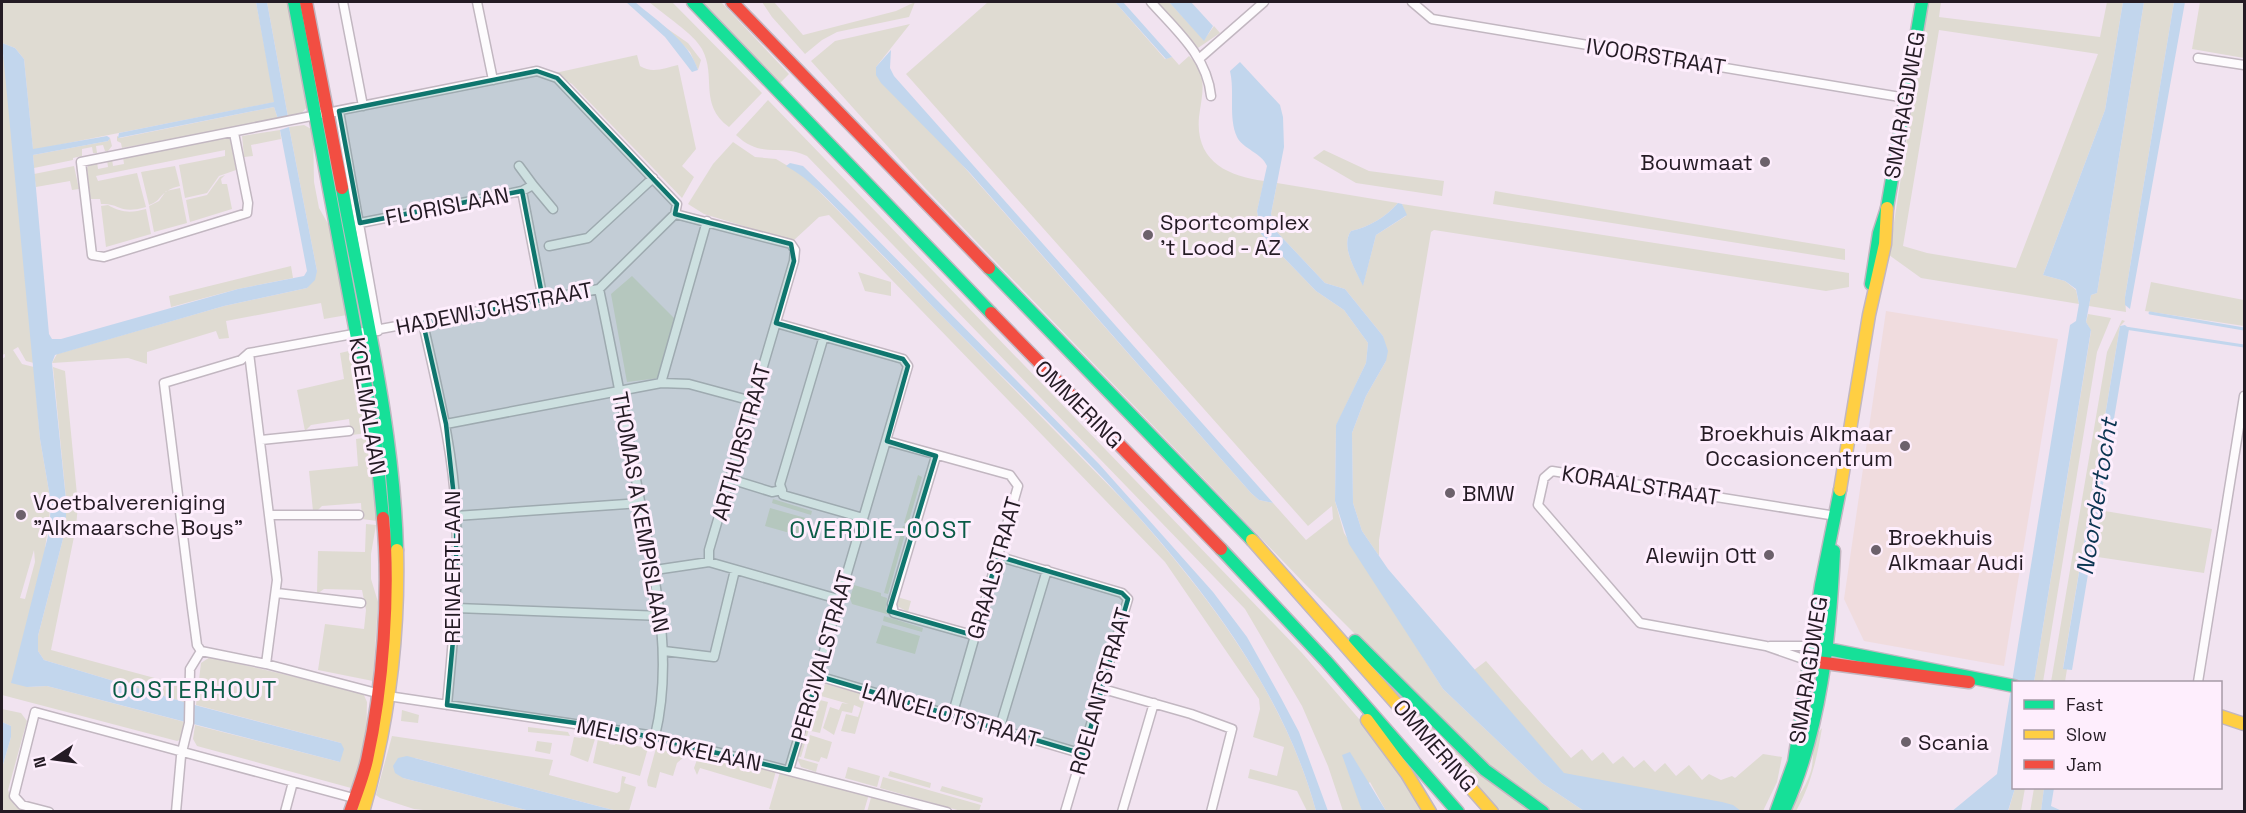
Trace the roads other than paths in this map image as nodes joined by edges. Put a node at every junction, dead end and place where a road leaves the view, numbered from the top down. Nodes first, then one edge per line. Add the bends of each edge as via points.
1 (294, 2) edge
2 (306, 2) edge
3 (343, 2) edge
4 (477, 2) edge
5 (681, 2) edge
6 (693, 2) edge
7 (732, 2) edge
8 (749, 2) edge
9 (1151, 2) edge
10 (1264, 2) edge
11 (1412, 2) edge
12 (1922, 2) edge
13 (765, 36) junction
14 (1200, 58) junction
15 (2198, 58) dead end
16 (750, 61) junction
17 (2244, 65) edge
18 (494, 80) junction
19 (1211, 96) dead end
20 (1906, 98) junction
21 (363, 106) junction
22 (327, 114) junction
23 (234, 133) junction
24 (519, 166) dead end
25 (653, 178) junction
26 (533, 185) junction
27 (522, 191) junction
28 (553, 209) dead end
29 (675, 214) junction
30 (707, 221) junction
31 (360, 223) junction
32 (549, 246) dead end
33 (599, 289) junction
34 (543, 300) junction
35 (423, 323) junction
36 (776, 323) junction
37 (367, 332) junction
38 (824, 336) junction
39 (249, 353) junction
40 (661, 383) junction
41 (621, 392) junction
42 (2244, 396) edge
43 (752, 401) junction
44 (446, 424) junction
45 (349, 431) dead end
46 (261, 440) junction
47 (887, 441) junction
48 (936, 456) junction
49 (730, 479) junction
50 (782, 490) junction
51 (641, 503) junction
52 (270, 515) junction
53 (359, 515) dead end
54 (456, 516) junction
55 (863, 518) junction
56 (1835, 521) junction
57 (997, 556) junction
58 (709, 562) junction
59 (655, 570) junction
60 (735, 570) junction
61 (1047, 570) junction
62 (1281, 570) junction
63 (277, 593) junction
64 (838, 599) junction
65 (361, 603) dead end
66 (456, 608) junction
67 (662, 616) junction
68 (976, 636) junction
69 (1766, 646) junction
70 (1811, 646) junction
71 (1826, 649) junction
72 (664, 651) junction
73 (204, 652) junction
74 (1326, 661) junction
75 (1809, 661) junction
76 (266, 664) junction
77 (1824, 664) junction
78 (818, 676) junction
79 (2198, 681) edge
80 (2006, 685) edge
81 (1103, 689) junction
82 (382, 694) junction
83 (1154, 703) junction
84 (447, 705) junction
85 (952, 716) junction
86 (2222, 718) edge
87 (2240, 723) edge
88 (2222, 725) edge
89 (999, 730) junction
90 (655, 736) junction
91 (182, 752) junction
92 (1083, 754) junction
93 (789, 770) junction
94 (293, 782) junction
95 (362, 804) edge
96 (49, 812) edge
97 (176, 812) edge
98 (285, 812) edge
99 (350, 812) edge
100 (947, 812) edge
101 (1065, 812) edge
102 (1122, 812) edge
103 (1211, 812) edge
104 (1430, 812) edge
105 (1458, 812) edge
106 (1492, 812) edge
107 (1543, 812) edge
108 (1776, 812) edge
109 (1784, 812) edge

1 - 22 main road, KOELMALAAN
2 - 22 main road, KOELMALAAN
3 - 21 street
4 - 18 street
5 - 16 main road
6 - 16 main road, OMMERING
7 - 13 main road, OMMERING
8 - 13 main road
9 - 14 street
10 - 14 street
11 - 20 street, IVOORSTRAAT via 1432,19
12 - 20 main road, SMARAGDWEG
13 - 62 main road, OMMERING
14 - 19 street
15 - 17 street
16 - 74 main road, OMMERING
18 - 21 street
18 - 25 street via 537,71 557,78
20 - 56 main road, SMARAGDWEG via 1873,266 1869,315
21 - 22 street
22 - 23 street
22 - 31 street, KOELMALAAN
22 - 37 main road, KOELMALAAN
23 - 23 street via 81,162 92,255 104,257 247,213
24 - 26 street, FLORISLAAN
25 - 29 street via 677,204
25 - 32 street via 588,238
26 - 27 street, FLORISLAAN
26 - 28 street, FLORISLAAN
27 - 31 street, FLORISLAAN
27 - 34 street
29 - 30 street
29 - 33 street, HADEWIJCHSTRAAT
30 - 36 street, ARTHURSTRAAT via 791,243 794,261
30 - 40 street
31 - 37 street, KOELMALAAN
33 - 34 street, HADEWIJCHSTRAAT
33 - 41 street, THOMAS A KEMPISLAAN
34 - 35 street, HADEWIJCHSTRAAT
35 - 37 street, HADEWIJCHSTRAAT
35 - 44 street, REINAERTLAAN
36 - 38 street, PERCIVALSTRAAT
36 - 43 street, ARTHURSTRAAT
37 - 39 street, HADEWIJCHSTRAAT
37 - 82 main road, KOELMALAAN via 385,540
38 - 47 street, PERCIVALSTRAAT via 903,359 908,366
38 - 50 street via 780,484
39 - 46 street
39 - 73 street, HADEWIJCHSTRAAT via 241,360 164,383 197,645
40 - 41 street
40 - 43 street via 689,384
41 - 44 street
41 - 51 street, THOMAS A KEMPISLAAN
42 - 79 street
43 - 49 street, ARTHURSTRAAT
44 - 54 street, REINAERTLAAN
45 - 46 street
46 - 52 street
47 - 48 street, GRAALSTRAAT
47 - 55 street, PERCIVALSTRAAT
48 - 57 street, GRAALSTRAAT via 1010,475 1018,486
48 - 68 street via 891,604 894,612
49 - 50 street via 772,492
49 - 58 street, ARTHURSTRAAT
50 - 55 street via 783,495
51 - 54 street
51 - 59 street, THOMAS A KEMPISLAAN
52 - 53 street
52 - 63 street
54 - 66 street, REINAERTLAAN
55 - 64 street, PERCIVALSTRAAT
56 - 69 street, KORAALSTRAAT via 1552,471 1544,478 1538,505 1633,619 1646,626
56 - 70 main road, SMARAGDWEG
56 - 71 main road, SMARAGDWEG
57 - 61 street, ROELANTSTRAAT
57 - 68 street, GRAALSTRAAT
58 - 59 street
58 - 60 street
59 - 67 street, THOMAS A KEMPISLAAN
60 - 64 street
60 - 72 street via 714,657
61 - 81 street, ROELANTSTRAAT via 1122,593 1128,599
61 - 89 street
62 - 106 main road, OMMERING
62 - 107 main road via 1485,770
63 - 65 street
63 - 76 street
64 - 78 street, PERCIVALSTRAAT
66 - 67 street
66 - 84 street, REINAERTLAAN
67 - 72 street, THOMAS A KEMPISLAAN
68 - 85 street, GRAALSTRAAT
69 - 70 street, KORAALSTRAAT
69 - 75 street, KORAALSTRAAT
70 - 71 main road
70 - 75 main road, SMARAGDWEG
71 - 77 main road, SMARAGDWEG
71 - 80 main road
72 - 90 street, THOMAS A KEMPISLAAN via 663,692
73 - 76 street, MELIS STOKELAAN
73 - 91 street via 190,669 191,703
74 - 104 main road
74 - 105 main road, OMMERING
75 - 77 main road
75 - 108 main road, SMARAGDWEG via 1794,762
76 - 82 street, MELIS STOKELAAN
77 - 80 main road via 1942,681
77 - 109 main road, SMARAGDWEG via 1806,759
78 - 85 street, LANCELOTSTRAAT
78 - 93 street, PERCIVALSTRAAT
81 - 83 street
81 - 92 street, ROELANTSTRAAT
82 - 84 street, MELIS STOKELAAN
82 - 95 main road, KOELMALAAN
83 - 102 street
83 - 103 street via 1232,729
84 - 90 street, MELIS STOKELAAN
85 - 89 street, LANCELOTSTRAAT
86 - 87 main road
87 - 88 main road
89 - 92 street, LANCELOTSTRAAT
90 - 93 street, MELIS STOKELAAN
91 - 94 street
91 - 96 street via 35,712 14,796 22,805
91 - 97 street
92 - 101 street, ROELANTSTRAAT
93 - 100 street, MELIS STOKELAAN
94 - 95 street
94 - 98 street
95 - 99 main road, KOELMALAAN

